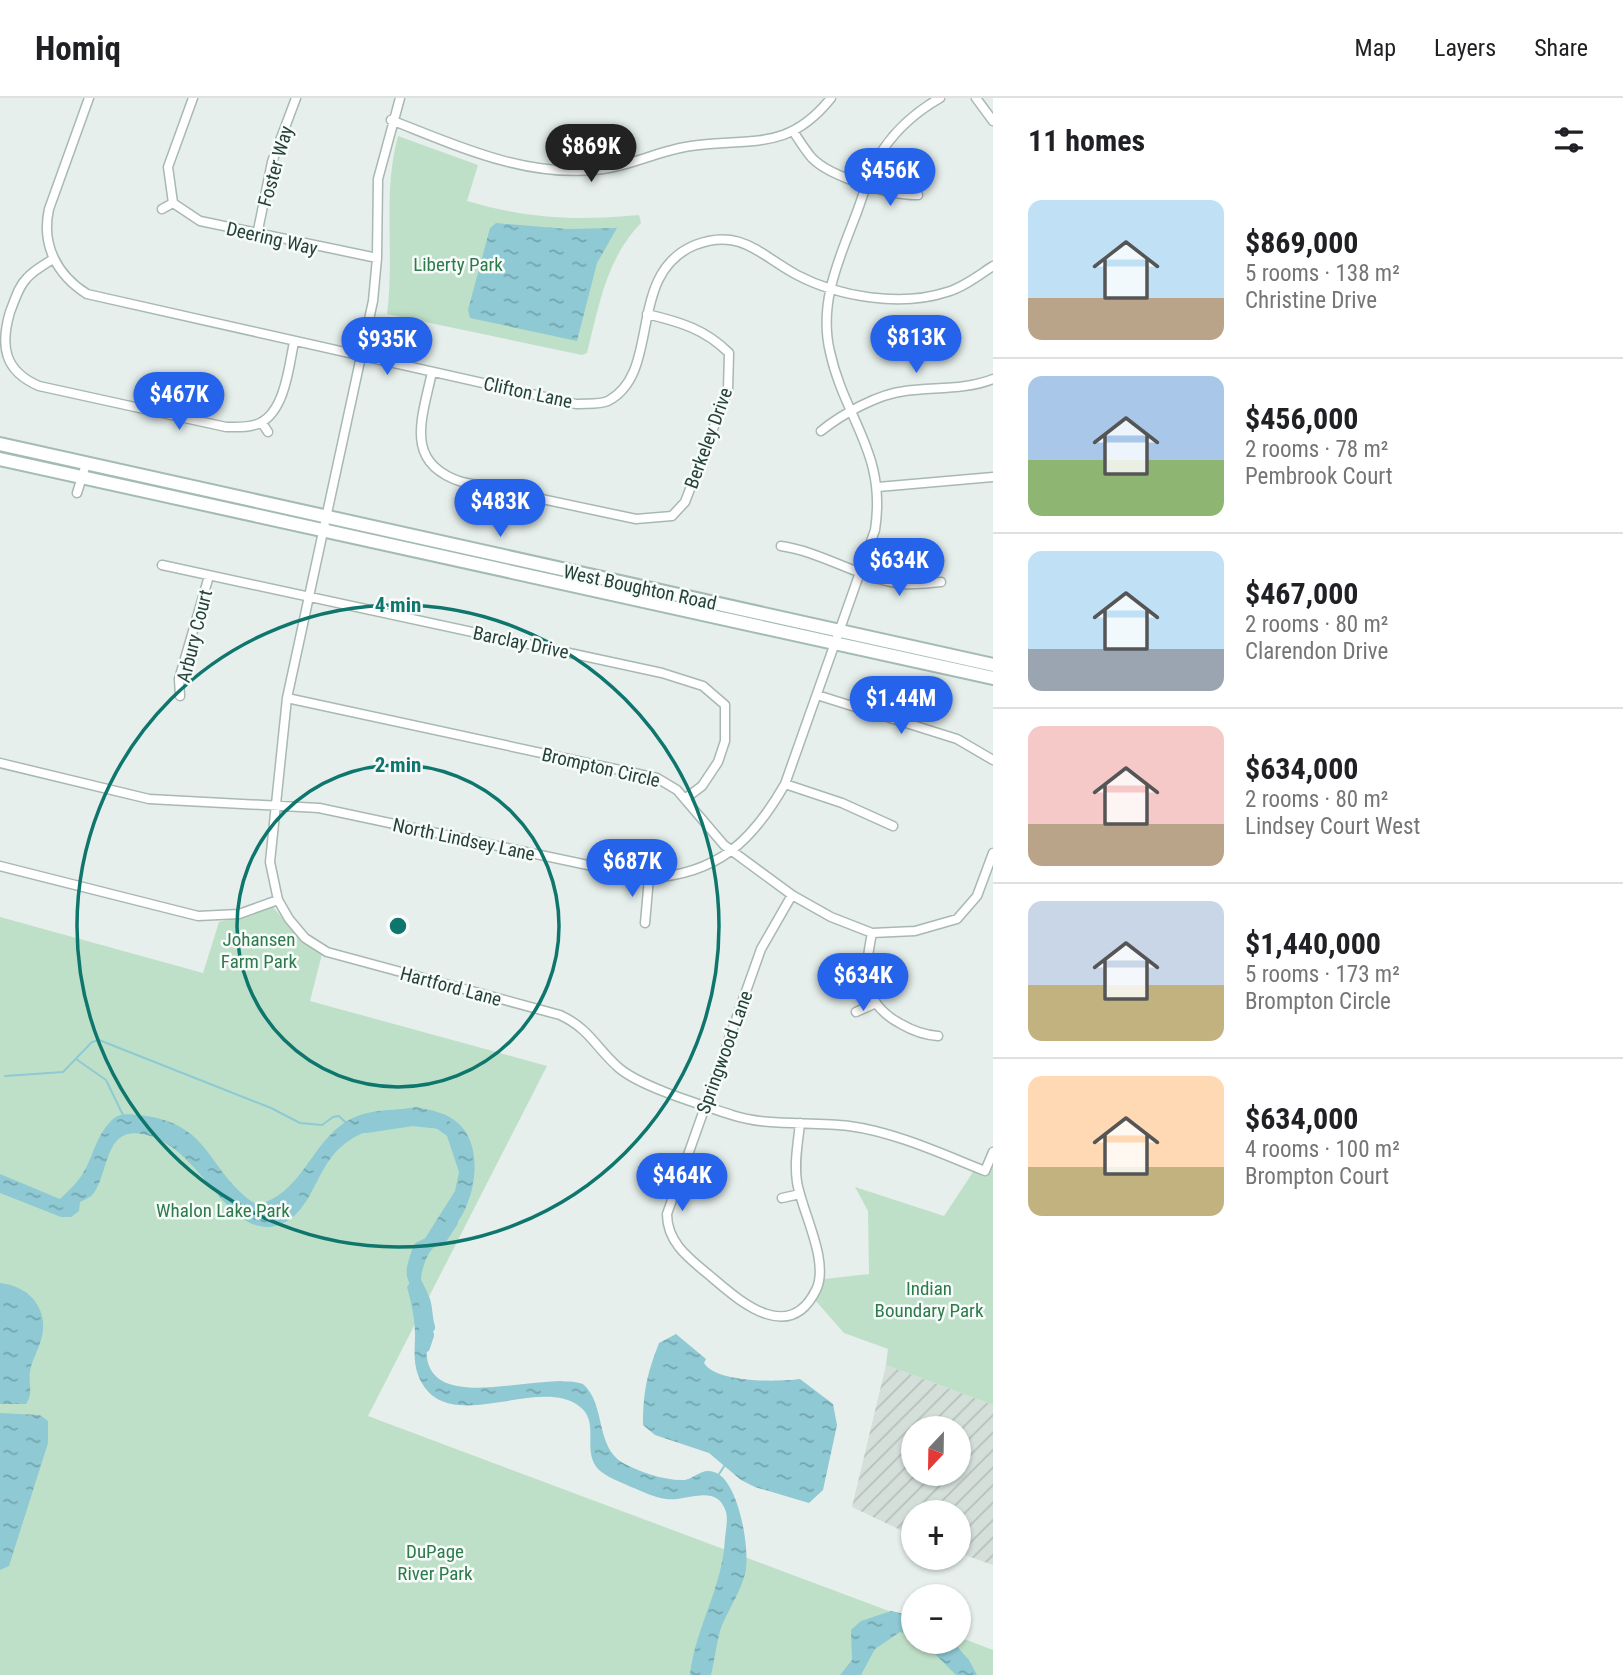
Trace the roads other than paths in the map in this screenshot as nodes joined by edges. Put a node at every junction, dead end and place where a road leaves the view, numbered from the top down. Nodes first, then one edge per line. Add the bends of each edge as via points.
1 (89, 98) edge
2 (193, 98) edge
3 (296, 98) edge
4 (400, 98) edge
5 (831, 98) edge
6 (940, 98) edge
7 (976, 98) edge
8 (391, 120) junction
9 (993, 121) edge
10 (793, 131) junction
11 (867, 184) junction
12 (918, 195) dead end
13 (173, 203) junction
14 (162, 209) dead end
15 (257, 235) junction
16 (377, 258) junction
17 (53, 259) junction
18 (993, 266) edge
19 (830, 288) junction
20 (647, 314) junction
21 (294, 342) junction
22 (362, 357) junction
23 (5, 364) edge
24 (432, 372) junction
25 (993, 379) edge
26 (853, 411) junction
27 (262, 422) junction
28 (821, 431) dead end
29 (268, 432) dead end
30 (0, 444) edge
31 (0, 459) edge
32 (86, 464) junction
33 (993, 477) edge
34 (82, 478) junction
35 (878, 487) junction
36 (77, 493) dead end
37 (326, 525) junction
38 (781, 546) dead end
39 (162, 565) dead end
40 (862, 572) junction
41 (209, 576) junction
42 (942, 582) dead end
43 (310, 596) junction
44 (838, 638) junction
45 (993, 665) edge
46 (993, 678) edge
47 (817, 695) junction
48 (180, 696) dead end
49 (287, 698) junction
50 (993, 760) edge
51 (0, 763) edge
52 (785, 784) junction
53 (686, 799) junction
54 (278, 804) junction
55 (893, 826) dead end
56 (732, 851) junction
57 (993, 853) edge
58 (0, 866) edge
59 (649, 878) junction
60 (792, 895) junction
61 (278, 900) junction
62 (645, 923) dead end
63 (872, 933) junction
64 (874, 1003) junction
65 (856, 1012) dead end
66 (938, 1036) dead end
67 (706, 1105) junction
68 (800, 1123) junction
69 (993, 1152) edge
70 (800, 1194) junction
71 (782, 1198) dead end

1 - 17 street, Clifton Lane via 49,209 46,240
2 - 13 street via 168,167
3 - 15 street, Foster Way via 272,162
4 - 8 street, Hartford Lane
5 - 10 street
6 - 11 street, North Lindsey Lane via 914,115 885,147
7 - 9 street
8 - 10 street via 490,158 568,171 622,166 688,146 754,143
8 - 16 street, Hartford Lane via 378,179
10 - 11 street via 825,168
11 - 12 street via 900,196
11 - 19 street, North Lindsey Lane
13 - 14 street
13 - 15 street, Deering Way via 200,221
15 - 16 street, Deering Way
16 - 22 street, Hartford Lane
17 - 21 street, Clifton Lane via 74,286 94,298
17 - 23 street via 27,278 17,294 4,334
18 - 19 street, Clifton Lane via 942,293 880,298
19 - 20 street, Clifton Lane via 795,274 751,245 714,241 690,248 665,268
19 - 26 street, North Lindsey Lane via 830,352
20 - 24 street, Clifton Lane via 634,368 608,401 576,404
20 - 24 street, Berkeley Drive via 694,326 729,353 728,390 685,502 672,516 635,519 445,475 426,459 421,444
21 - 22 street, Clifton Lane
21 - 27 street via 284,386
22 - 24 street, Clifton Lane
22 - 37 street, Hartford Lane
23 - 27 street via 39,386 226,427
25 - 26 street via 903,391
26 - 28 street
26 - 35 street, North Lindsey Lane via 868,444
27 - 29 street
30 - 32 main road, West Boughton Road
31 - 34 main road, West Boughton Road
32 - 34 street
32 - 37 main road, West Boughton Road
33 - 35 street
34 - 36 street
34 - 37 main road, West Boughton Road
35 - 40 street, North Lindsey Lane via 875,530
37 - 43 street, Hartford Lane
37 - 44 main road, West Boughton Road
38 - 40 street
39 - 41 street, Barclay Drive
40 - 42 street via 905,584
40 - 44 street, North Lindsey Lane
41 - 43 street, Barclay Drive
41 - 48 street, Arbury Court via 179,679
43 - 49 street, Hartford Lane
43 - 53 street, Barclay Drive via 662,673 702,686 725,705 725,741 708,778
44 - 45 main road, West Boughton Road
44 - 46 main road, West Boughton Road
44 - 47 street, North Lindsey Lane
47 - 50 street via 957,739
47 - 52 street, North Lindsey Lane
49 - 53 street, Brompton Circle via 644,775 669,783
49 - 54 street, Hartford Lane
51 - 54 street, North Lindsey Lane via 149,799
52 - 55 street
52 - 56 street, North Lindsey Lane via 765,821
53 - 56 street, Brompton Circle
54 - 59 street, North Lindsey Lane via 333,810
54 - 61 street, Hartford Lane via 270,862
56 - 59 street, North Lindsey Lane via 678,876
56 - 60 street, Brompton Circle
57 - 63 street, Brompton Circle via 977,895 957,919 915,932
58 - 61 street via 198,916 239,914
59 - 62 street
60 - 63 street, Brompton Circle
60 - 67 street, Springwood Lane via 761,949
61 - 67 street, Hartford Lane via 295,928 327,952 560,1016 585,1029 629,1075
63 - 64 street via 866,970
64 - 65 street
64 - 66 street via 904,1026
67 - 68 street, Hartford Lane via 743,1118
67 - 70 street, Springwood Lane via 669,1204 669,1231 692,1260 746,1306 763,1314 782,1315 799,1309 811,1299 818,1283 819,1260
68 - 69 street, Hartford Lane via 850,1126 898,1138 985,1171
68 - 70 street, Springwood Lane via 796,1163
70 - 71 street

